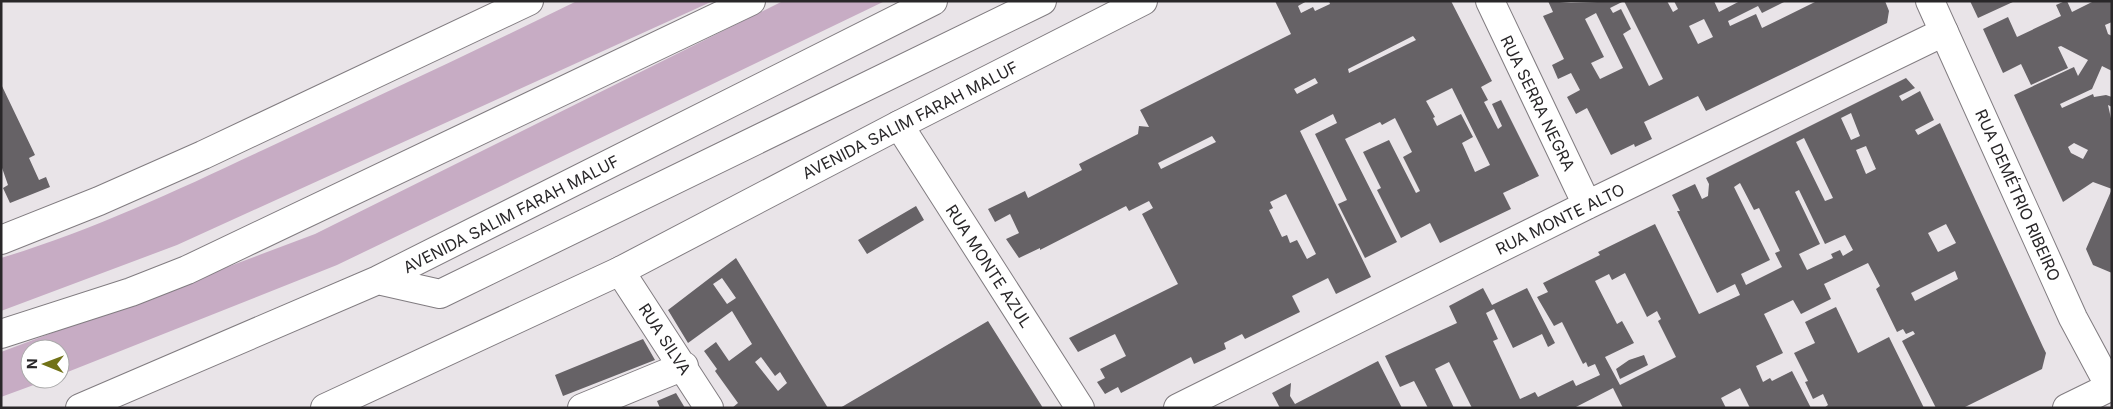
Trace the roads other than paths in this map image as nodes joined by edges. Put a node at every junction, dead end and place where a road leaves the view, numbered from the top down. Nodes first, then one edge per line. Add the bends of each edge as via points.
1 (529, 1) edge
2 (751, 1) edge
3 (933, 1) edge
4 (1042, 1) edge
5 (1144, 1) edge
6 (1490, 1) edge
7 (1930, 1) edge
8 (1944, 32) junction
9 (899, 125) junction
10 (1587, 205) junction
11 (1, 240) edge
12 (620, 270) junction
13 (378, 280) junction
14 (1, 334) edge
15 (684, 366) junction
16 (2111, 385) edge
17 (80, 408) edge
18 (325, 408) edge
19 (582, 408) edge
20 (709, 408) edge
21 (1080, 408) edge
22 (1178, 408) edge
23 (2067, 408) edge

1 - 11 main road via 203,155
2 - 14 main road via 187,270 131,292
3 - 13 main road, AVENIDA SALIM FARAH MALUF
4 - 13 main road via 440,294
5 - 9 main road, AVENIDA SALIM FARAH MALUF
6 - 10 main road, RUA SERRA NEGRA
7 - 8 main road, RUA DEMÉTRIO RIBEIRO
8 - 10 main road, RUA MONTE ALTO
8 - 16 main road, RUA DEMÉTRIO RIBEIRO via 2073,318
9 - 12 main road, AVENIDA SALIM FARAH MALUF
9 - 21 main road, RUA MONTE AZUL
10 - 22 main road, RUA MONTE ALTO
12 - 15 main road, RUA SILVA
12 - 18 main road, AVENIDA SALIM FARAH MALUF
13 - 17 main road, AVENIDA SALIM FARAH MALUF
15 - 19 main road
15 - 20 main road, RUA SILVA
16 - 23 main road

